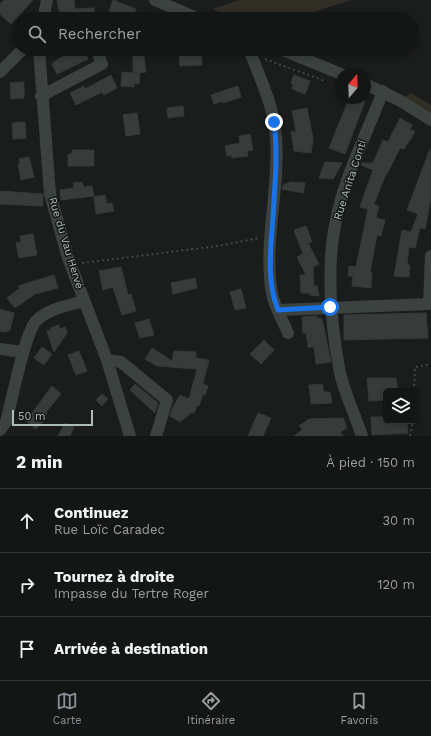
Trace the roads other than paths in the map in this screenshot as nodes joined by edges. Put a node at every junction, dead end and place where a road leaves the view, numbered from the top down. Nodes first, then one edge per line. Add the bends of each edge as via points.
1 (47, 0) edge
2 (155, 0) edge
3 (44, 12) edge
4 (183, 12) edge
5 (16, 56) edge
6 (39, 56) edge
7 (99, 56) dead end
8 (253, 56) edge
9 (297, 56) edge
10 (0, 72) edge
11 (335, 72) edge
12 (371, 86) edge
13 (382, 91) junction
14 (42, 96) junction
15 (431, 120) edge
16 (431, 256) edge
17 (84, 301) junction
18 (430, 304) edge
19 (330, 307) junction
20 (278, 310) junction
21 (288, 333) dead end
22 (0, 348) edge
23 (23, 352) junction
24 (107, 360) junction
25 (0, 430) edge
26 (130, 436) edge
27 (156, 436) edge
28 (362, 436) edge

1 - 3 street
2 - 4 street
5 - 10 street
6 - 14 street, Rue du Vau Hervé
7 - 14 street via 102,64
8 - 20 street via 272,106 276,139 270,257 272,294
9 - 11 street
12 - 13 street
13 - 15 street
13 - 19 street, Rue Anita Conti via 338,210 331,263
14 - 17 street, Rue du Vau Hervé via 50,194
16 - 18 street
17 - 23 street via 45,314 35,322
17 - 24 street, Rue du Vau Hervé
18 - 19 street
19 - 20 street
19 - 28 street, Rue Anita Conti via 341,374
20 - 21 street
22 - 23 street
23 - 25 street via 6,422
24 - 26 street, Rue du Vau Hervé
24 - 27 street via 121,362 167,400

